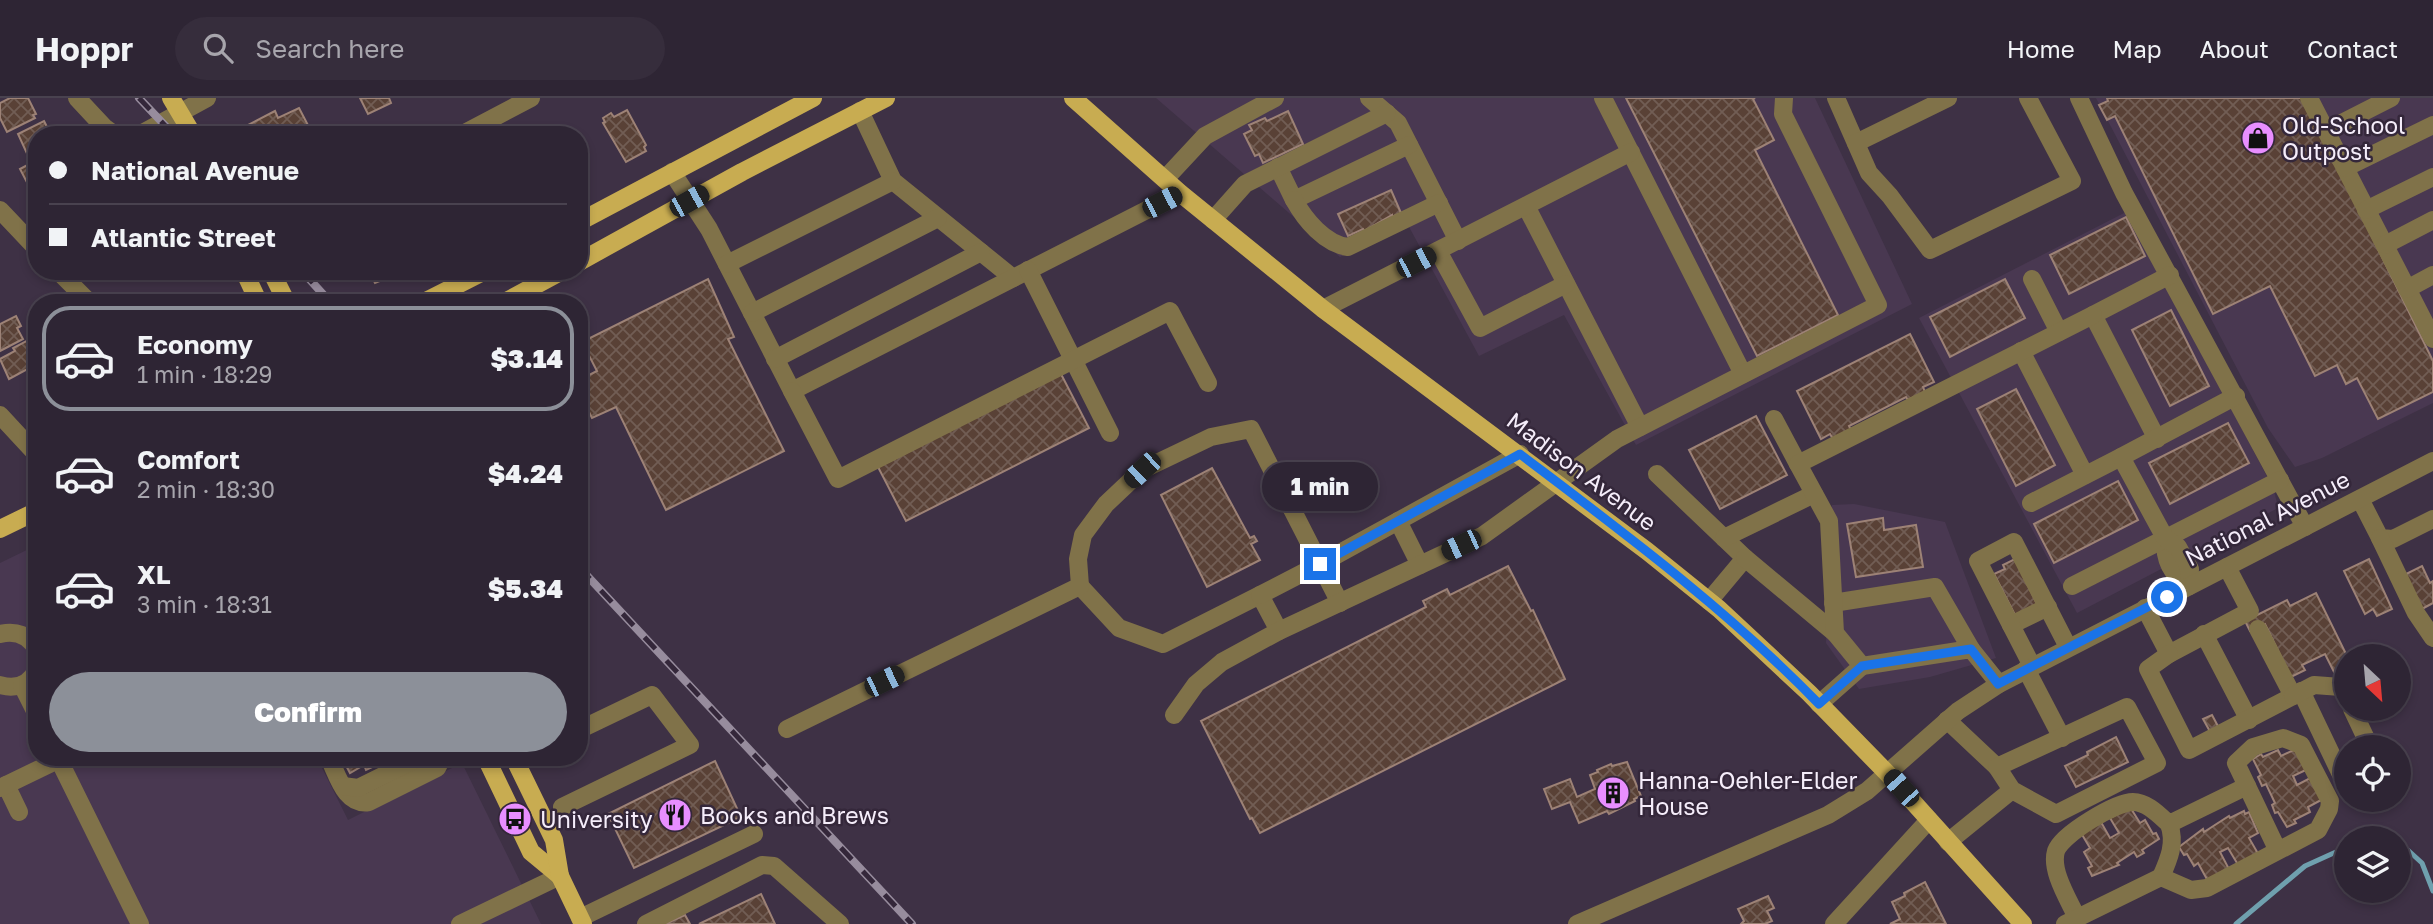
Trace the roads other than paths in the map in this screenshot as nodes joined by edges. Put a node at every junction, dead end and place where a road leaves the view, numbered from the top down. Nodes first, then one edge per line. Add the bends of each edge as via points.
1 (77, 98) edge
2 (206, 98) edge
3 (531, 98) edge
4 (813, 98) edge
5 (886, 98) edge
6 (1275, 98) edge
7 (1368, 98) edge
8 (1603, 98) edge
9 (1784, 98) edge
10 (1836, 98) edge
11 (1948, 98) edge
12 (2028, 98) edge
13 (2079, 98) edge
14 (2309, 98) edge
15 (2391, 98) edge
16 (1076, 100) edge
17 (174, 105) edge
18 (860, 111) junction
19 (1387, 113) junction
20 (2433, 125) edge
21 (103, 126) edge
22 (159, 126) edge
23 (178, 126) edge
24 (187, 126) edge
25 (478, 126) edge
26 (2326, 131) junction
27 (1856, 143) junction
28 (1409, 145) junction
29 (1631, 152) junction
30 (1278, 167) junction
31 (2345, 168) junction
32 (672, 172) junction
33 (2433, 177) edge
34 (1165, 179) junction
35 (893, 181) junction
36 (1180, 193) junction
37 (1294, 200) junction
38 (689, 201) junction
39 (1439, 203) junction
40 (1526, 206) junction
41 (2366, 209) junction
42 (0, 210) edge
43 (588, 217) edge
44 (938, 218) junction
45 (1213, 220) junction
46 (2433, 220) edge
47 (28, 240) edge
48 (1458, 240) junction
49 (2385, 245) junction
50 (1438, 251) junction
51 (981, 252) junction
52 (588, 257) edge
53 (726, 264) junction
54 (1021, 274) junction
55 (2170, 275) junction
56 (2433, 275) edge
57 (2032, 279) dead end
58 (67, 280) edge
59 (467, 280) edge
60 (545, 280) edge
61 (1566, 284) junction
62 (2407, 289) junction
63 (80, 294) edge
64 (440, 294) edge
65 (520, 294) edge
66 (1324, 309) junction
67 (752, 313) junction
68 (2093, 315) junction
69 (2431, 330) edge
70 (2059, 332) junction
71 (2021, 351) junction
72 (775, 359) junction
73 (1073, 359) junction
74 (1744, 374) junction
75 (1208, 383) dead end
76 (792, 391) junction
77 (2236, 396) junction
78 (0, 415) edge
79 (1774, 419) dead end
80 (1640, 427) junction
81 (1110, 433) dead end
82 (2157, 439) junction
83 (28, 445) edge
84 (1520, 454) junction
85 (2121, 457) junction
86 (2433, 461) edge
87 (1798, 464) junction
88 (1657, 474) dead end
89 (2085, 475) junction
90 (2280, 480) junction
91 (1556, 482) junction
92 (1814, 494) junction
93 (2360, 499) junction
94 (2031, 503) dead end
95 (28, 516) edge
96 (2433, 519) edge
97 (1398, 521) junction
98 (2305, 527) junction
99 (1, 529) edge
100 (1724, 538) junction
101 (2165, 538) junction
102 (2380, 538) junction
103 (1745, 558) junction
104 (1320, 564) junction
105 (1420, 565) junction
106 (2227, 567) junction
107 (1080, 586) junction
108 (2072, 586) dead end
109 (2189, 586) junction
110 (1261, 595) junction
111 (1709, 601) junction
112 (1340, 603) junction
113 (1833, 603) junction
114 (2048, 607) junction
115 (2145, 608) junction
116 (2253, 619) junction
117 (2011, 625) junction
118 (1279, 631) junction
119 (0, 634) edge
120 (1835, 634) junction
121 (2204, 634) junction
122 (28, 638) edge
123 (2433, 638) edge
124 (2068, 647) junction
125 (1971, 649) junction
126 (2169, 654) junction
127 (1862, 666) junction
128 (2029, 667) junction
129 (28, 680) edge
130 (1998, 684) junction
131 (0, 685) edge
132 (22, 685) junction
133 (2334, 686) edge
134 (2297, 694) junction
135 (28, 697) edge
136 (1819, 704) junction
137 (1174, 716) dead end
138 (1947, 720) junction
139 (2249, 720) junction
140 (588, 726) edge
141 (787, 729) dead end
142 (2062, 738) junction
143 (2334, 763) edge
144 (44, 766) edge
145 (63, 766) edge
146 (333, 766) edge
147 (385, 766) edge
148 (403, 766) edge
149 (421, 766) edge
150 (438, 766) edge
151 (490, 766) edge
152 (521, 766) edge
153 (1997, 767) junction
154 (1887, 773) junction
155 (343, 785) junction
156 (2247, 786) junction
157 (3, 787) edge
158 (2011, 790) junction
159 (562, 807) dead end
160 (19, 812) dead end
161 (1928, 820) junction
162 (2169, 824) junction
163 (754, 834) dead end
164 (1948, 842) junction
165 (2278, 851) junction
166 (560, 876) junction
167 (2161, 877) junction
168 (582, 921) edge
169 (2071, 921) edge
170 (1585, 922) edge
171 (140, 924) edge
172 (460, 924) edge
173 (646, 924) edge
174 (841, 924) edge
175 (1833, 924) edge
176 (2024, 924) edge

1 - 21 street
2 - 17 street
3 - 25 street
4 - 32 main road
5 - 18 main road
6 - 34 street via 1205,136
7 - 19 street
8 - 29 street
9 - 74 street via 1783,114 1878,305
10 - 27 street
11 - 27 street
12 - 27 street via 2072,181 1930,250 1869,173
13 - 55 street
14 - 26 street
15 - 26 street
16 - 34 main road, Madison Avenue
17 - 22 street
17 - 23 main road
17 - 24 main road
18 - 35 street
18 - 38 main road
19 - 28 street
19 - 30 street
20 - 31 street
26 - 31 street
28 - 37 street
28 - 39 street
29 - 40 street
29 - 74 street
30 - 37 street
30 - 45 street via 1245,184
31 - 41 street
32 - 38 street
32 - 43 main road
33 - 41 street
34 - 36 main road, Madison Avenue
35 - 44 street
35 - 53 street
36 - 45 main road, Madison Avenue
36 - 54 street
37 - 39 street via 1303,216 1336,245 1348,247
38 - 52 main road
38 - 53 street
39 - 48 street
40 - 48 street
40 - 61 street
41 - 49 street
42 - 47 street
44 - 51 street
44 - 67 street
45 - 66 main road, Madison Avenue
46 - 49 street
48 - 50 street
49 - 62 street
50 - 61 street via 1480,328
50 - 66 street
51 - 54 street
51 - 72 street
53 - 67 street
54 - 73 street
54 - 76 street
55 - 68 street
55 - 77 street
56 - 62 street
57 - 70 street
58 - 63 street
59 - 64 main road
60 - 65 main road
61 - 80 street
62 - 69 street
66 - 84 main road, Madison Avenue
67 - 72 street
68 - 70 street
68 - 82 street
70 - 71 street
71 - 87 street
71 - 89 street
72 - 76 street
73 - 75 street via 1170,311
73 - 76 street via 838,479
73 - 81 street
74 - 80 street
77 - 82 street
77 - 90 street
78 - 83 street
79 - 87 street
80 - 91 street
82 - 85 street
84 - 91 main road, Madison Avenue
84 - 97 street
85 - 89 street
85 - 101 street
86 - 93 street, National Avenue
87 - 92 street
88 - 100 street
89 - 94 street
90 - 98 street
90 - 101 street
91 - 105 street via 1482,536
91 - 111 main road, Madison Avenue
92 - 100 street
92 - 113 street via 1829,521
93 - 98 street, National Avenue
93 - 102 street
95 - 99 main road
96 - 102 street via 2393,539
97 - 104 street
97 - 105 street
98 - 106 street, National Avenue
100 - 103 street
101 - 108 street
101 - 109 street via 2178,547 2190,569
102 - 123 street
103 - 111 street
103 - 120 street
104 - 107 street via 1251,429 1211,437 1142,470 1106,504 1083,535 1078,559
104 - 110 street
104 - 112 street
105 - 112 street
106 - 109 street, National Avenue
106 - 116 street
107 - 110 street via 1119,628 1163,643
107 - 141 street
109 - 115 street, National Avenue
110 - 118 street
111 - 136 main road, Madison Avenue
112 - 118 street
113 - 120 street
113 - 125 street via 1935,587
114 - 117 street
114 - 117 street via 2014,542 1978,561
114 - 124 street
115 - 124 street, National Avenue
115 - 126 street
116 - 121 street
116 - 134 street
117 - 128 street
118 - 137 street via 1222,662 1196,684
119 - 122 street via 19,633
120 - 127 street
121 - 126 street
121 - 139 street
124 - 128 street, National Avenue
125 - 127 street
125 - 130 street
126 - 139 street via 2148,669 2189,750
127 - 136 street
128 - 130 street, National Avenue
128 - 142 street
129 - 132 street
130 - 138 street, National Avenue
131 - 132 street
132 - 135 street
133 - 134 street via 2314,685
134 - 139 street
134 - 143 street
136 - 154 main road, Madison Avenue
138 - 153 street
138 - 154 street, National Avenue
140 - 159 street via 652,695 690,745
142 - 153 street
142 - 158 street via 2127,707 2157,763 2056,814
144 - 157 street
145 - 171 street
146 - 155 street
147 - 155 street via 352,782 342,780
148 - 155 street via 358,788
149 - 155 street via 366,795 358,796
150 - 155 street via 369,802 354,802
151 - 166 main road via 531,852
152 - 166 main road via 554,840
153 - 158 street
154 - 161 main road, Madison Avenue
154 - 170 street, National Avenue via 1828,815
156 - 162 street
156 - 165 street
156 - 165 street via 2236,763 2253,747 2283,738 2301,745 2329,809 2318,830
157 - 160 street
158 - 164 street
161 - 164 main road, Madison Avenue
161 - 175 street
162 - 167 street via 2172,849
162 - 169 street via 2143,804 2131,801 2064,839 2056,852 2057,869
163 - 168 street via 601,906
164 - 176 main road, Madison Avenue
165 - 167 street via 2207,888 2191,890
166 - 168 main road
166 - 172 street
167 - 169 street
173 - 174 street via 762,865 774,866

